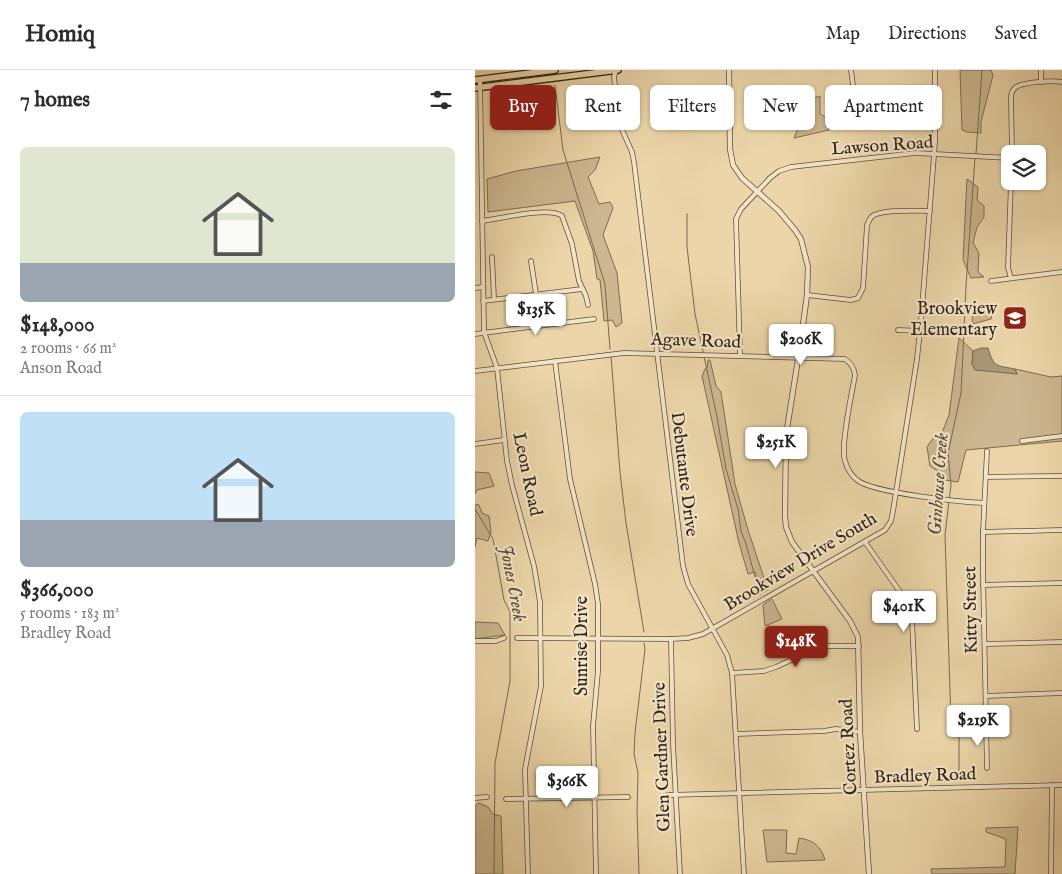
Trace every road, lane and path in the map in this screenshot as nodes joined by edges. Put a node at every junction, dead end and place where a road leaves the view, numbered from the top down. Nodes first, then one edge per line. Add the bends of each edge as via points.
1 (555, 70) edge
2 (617, 70) edge
3 (729, 70) edge
4 (851, 70) edge
5 (935, 70) edge
6 (1041, 70) edge
7 (477, 79) edge
8 (1041, 82) junction
9 (1062, 82) edge
10 (853, 85) edge
11 (936, 85) edge
12 (477, 87) edge
13 (936, 130) edge
14 (1011, 145) edge
15 (934, 154) junction
16 (1001, 158) edge
17 (480, 177) junction
18 (475, 181) edge
19 (1011, 190) edge
20 (758, 192) junction
21 (930, 212) junction
22 (482, 221) junction
23 (492, 257) dead end
24 (531, 261) dead end
25 (1062, 272) edge
26 (1011, 278) junction
27 (991, 281) dead end
28 (483, 287) junction
29 (475, 288) edge
30 (582, 289) junction
31 (536, 294) junction
32 (807, 295) junction
33 (494, 299) junction
34 (483, 301) junction
35 (588, 305) dead end
36 (594, 319) dead end
37 (898, 330) dead end
38 (919, 331) junction
39 (484, 332) junction
40 (475, 334) edge
41 (656, 354) junction
42 (740, 355) junction
43 (798, 357) junction
44 (555, 362) junction
45 (497, 368) junction
46 (475, 371) edge
47 (1062, 436) edge
48 (504, 440) junction
49 (1022, 441) dead end
50 (475, 444) edge
51 (987, 451) dead end
52 (1062, 476) edge
53 (986, 477) junction
54 (896, 491) junction
55 (984, 503) junction
56 (1062, 530) edge
57 (983, 532) junction
58 (865, 542) junction
59 (813, 572) junction
60 (1062, 583) edge
61 (983, 585) junction
62 (712, 628) junction
63 (504, 638) dead end
64 (517, 638) dead end
65 (541, 638) junction
66 (598, 638) junction
67 (671, 639) junction
68 (475, 641) edge
69 (1062, 642) edge
70 (985, 644) junction
71 (859, 646) junction
72 (732, 673) junction
73 (1062, 693) edge
74 (986, 696) junction
75 (917, 729) dead end
76 (860, 732) junction
77 (735, 734) junction
78 (987, 768) dead end
79 (1062, 784) edge
80 (1052, 785) junction
81 (864, 790) junction
82 (739, 794) junction
83 (668, 795) dead end
84 (676, 795) junction
85 (487, 797) dead end
86 (628, 797) dead end
87 (475, 798) edge
88 (594, 798) junction
89 (526, 799) junction
90 (506, 800) dead end
91 (528, 874) edge
92 (596, 874) edge
93 (680, 874) edge
94 (744, 874) edge
95 (869, 874) edge
96 (1051, 874) edge

1 - 7 highway
2 - 12 highway
2 - 41 street, Debutante Drive via 614,77 619,123 634,162
3 - 20 street, Cortez Road via 730,158 736,171
4 - 10 street
5 - 11 street, Brookview Drive South
6 - 8 street
7 - 12 street, Leon Road
8 - 9 street
8 - 14 street via 1019,86 1011,94
12 - 17 street, Leon Road
13 - 15 street, Brookview Drive South
15 - 16 street, Lawson Road
15 - 20 street, Lawson Road via 915,153 783,169
15 - 21 street, Brookview Drive South
17 - 18 street
17 - 22 street, Leon Road
19 - 26 street via 1008,268
20 - 32 street, Cortez Road via 801,239 808,267
20 - 42 street, Lawson Road via 736,219
21 - 32 street via 900,210 870,218 863,288 858,298 846,300
21 - 38 street, Brookview Drive South
22 - 28 street, Leon Road
22 - 30 street via 550,212 560,214 573,244
23 - 33 street
24 - 31 street
25 - 26 street
26 - 27 street
28 - 29 street
28 - 34 street, Leon Road
30 - 31 street
30 - 35 street
31 - 33 street
32 - 43 street, Cortez Road
33 - 34 street
34 - 39 street, Leon Road
36 - 39 street
37 - 38 street
38 - 54 street, Brookview Drive South
39 - 40 street
39 - 45 street, Leon Road
41 - 42 street, Agave Road
41 - 44 street, Agave Road via 624,353
41 - 62 street, Debutante Drive via 683,566 688,584
42 - 43 street, Agave Road
43 - 54 street, Agave Road via 838,357 850,362 855,375 844,442 845,462 857,480
43 - 59 street, Cortez Road via 786,435 785,516 789,536
44 - 45 street, Agave Road
44 - 66 street, Sunrise Drive via 570,479 595,584
45 - 46 street, Agave Road
45 - 48 street, Leon Road
47 - 49 street
48 - 50 street
48 - 65 street, Leon Road via 512,485 534,566
51 - 53 street, Kitty Street
52 - 53 street
53 - 55 street, Kitty Street
54 - 55 street, Agave Road
54 - 58 street, Brookview Drive South via 889,524
55 - 57 street, Kitty Street
56 - 57 street
57 - 61 street, Kitty Street
58 - 59 street, Brookview Drive South
58 - 75 street via 905,599 912,620
59 - 62 street, Brookview Drive South
59 - 71 street, Cortez Road via 851,622 857,632
60 - 61 street
61 - 70 street, Kitty Street
62 - 67 street, Brookview Drive South via 696,636
62 - 72 street, Debutante Drive via 727,655
63 - 68 street
64 - 65 street, Brookview Drive South
65 - 66 street, Brookview Drive South
65 - 89 street, Leon Road via 541,686 525,769
66 - 67 street, Brookview Drive South
66 - 88 street, Sunrise Drive via 593,726
67 - 84 street, Glen Gardner Drive
69 - 70 street
70 - 74 street, Kitty Street
71 - 72 street via 828,646 764,671
71 - 76 street, Cortez Road
72 - 77 street, Debutante Drive
73 - 74 street
74 - 78 street, Kitty Street
76 - 77 street
76 - 81 street, Cortez Road
77 - 82 street, Debutante Drive
79 - 80 street, Bradley Road
80 - 81 street, Bradley Road
80 - 96 street
81 - 82 street, Bradley Road
81 - 95 street, Cortez Road
82 - 84 street, Bradley Road
82 - 94 street, Debutante Drive
83 - 84 street, Bradley Road
84 - 93 street, Glen Gardner Drive
85 - 87 street
86 - 88 street
88 - 89 street
88 - 92 street, Sunrise Drive
89 - 90 street
89 - 91 street, Leon Road

